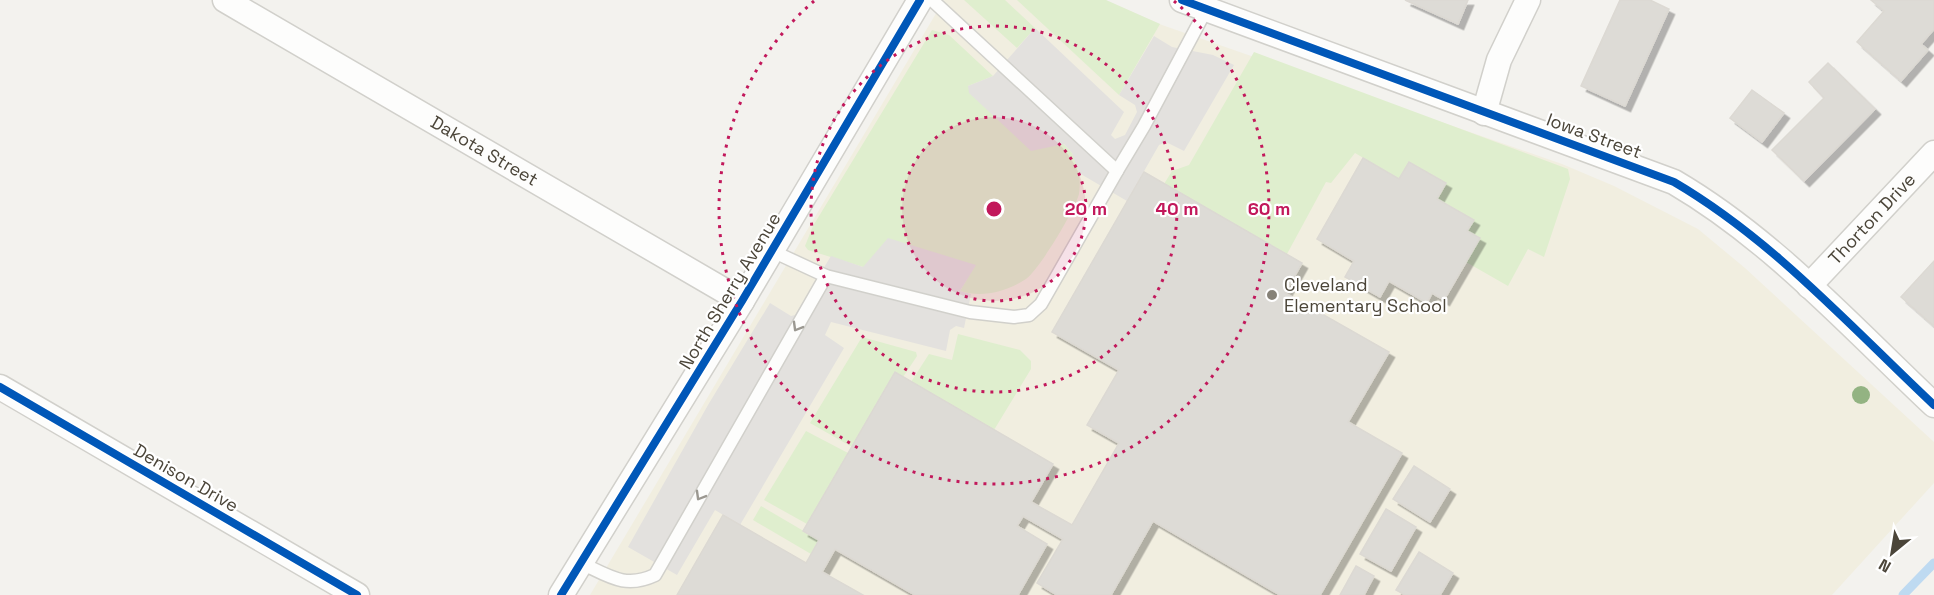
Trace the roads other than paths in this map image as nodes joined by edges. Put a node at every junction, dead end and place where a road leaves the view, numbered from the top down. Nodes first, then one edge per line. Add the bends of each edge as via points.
1 (225, 0) edge
2 (921, 0) edge
3 (932, 0) edge
4 (1182, 0) edge
5 (1528, 0) edge
6 (1206, 9) junction
7 (1484, 113) junction
8 (1934, 153) edge
9 (1117, 171) junction
10 (772, 251) junction
11 (826, 276) junction
12 (1809, 286) junction
13 (742, 301) junction
14 (0, 387) edge
15 (1934, 405) edge
16 (581, 563) junction
17 (357, 595) edge
18 (561, 595) edge

1 - 13 street, Dakota Street
2 - 10 street, North Sherry Avenue
3 - 9 lane
4 - 6 street, Iowa Street
5 - 7 street via 1498,60
6 - 7 street, Iowa Street
6 - 9 lane
7 - 12 street, Iowa Street via 1674,182 1731,218
8 - 12 street, Thorton Drive
9 - 11 lane via 1041,304 1029,315 970,312
10 - 11 lane
10 - 13 street, North Sherry Avenue
11 -> 16 lane via 655,575 639,582 622,582
12 - 15 street, Iowa Street
13 - 16 street, North Sherry Avenue
14 - 17 street, Denison Drive
16 - 18 street, North Sherry Avenue

